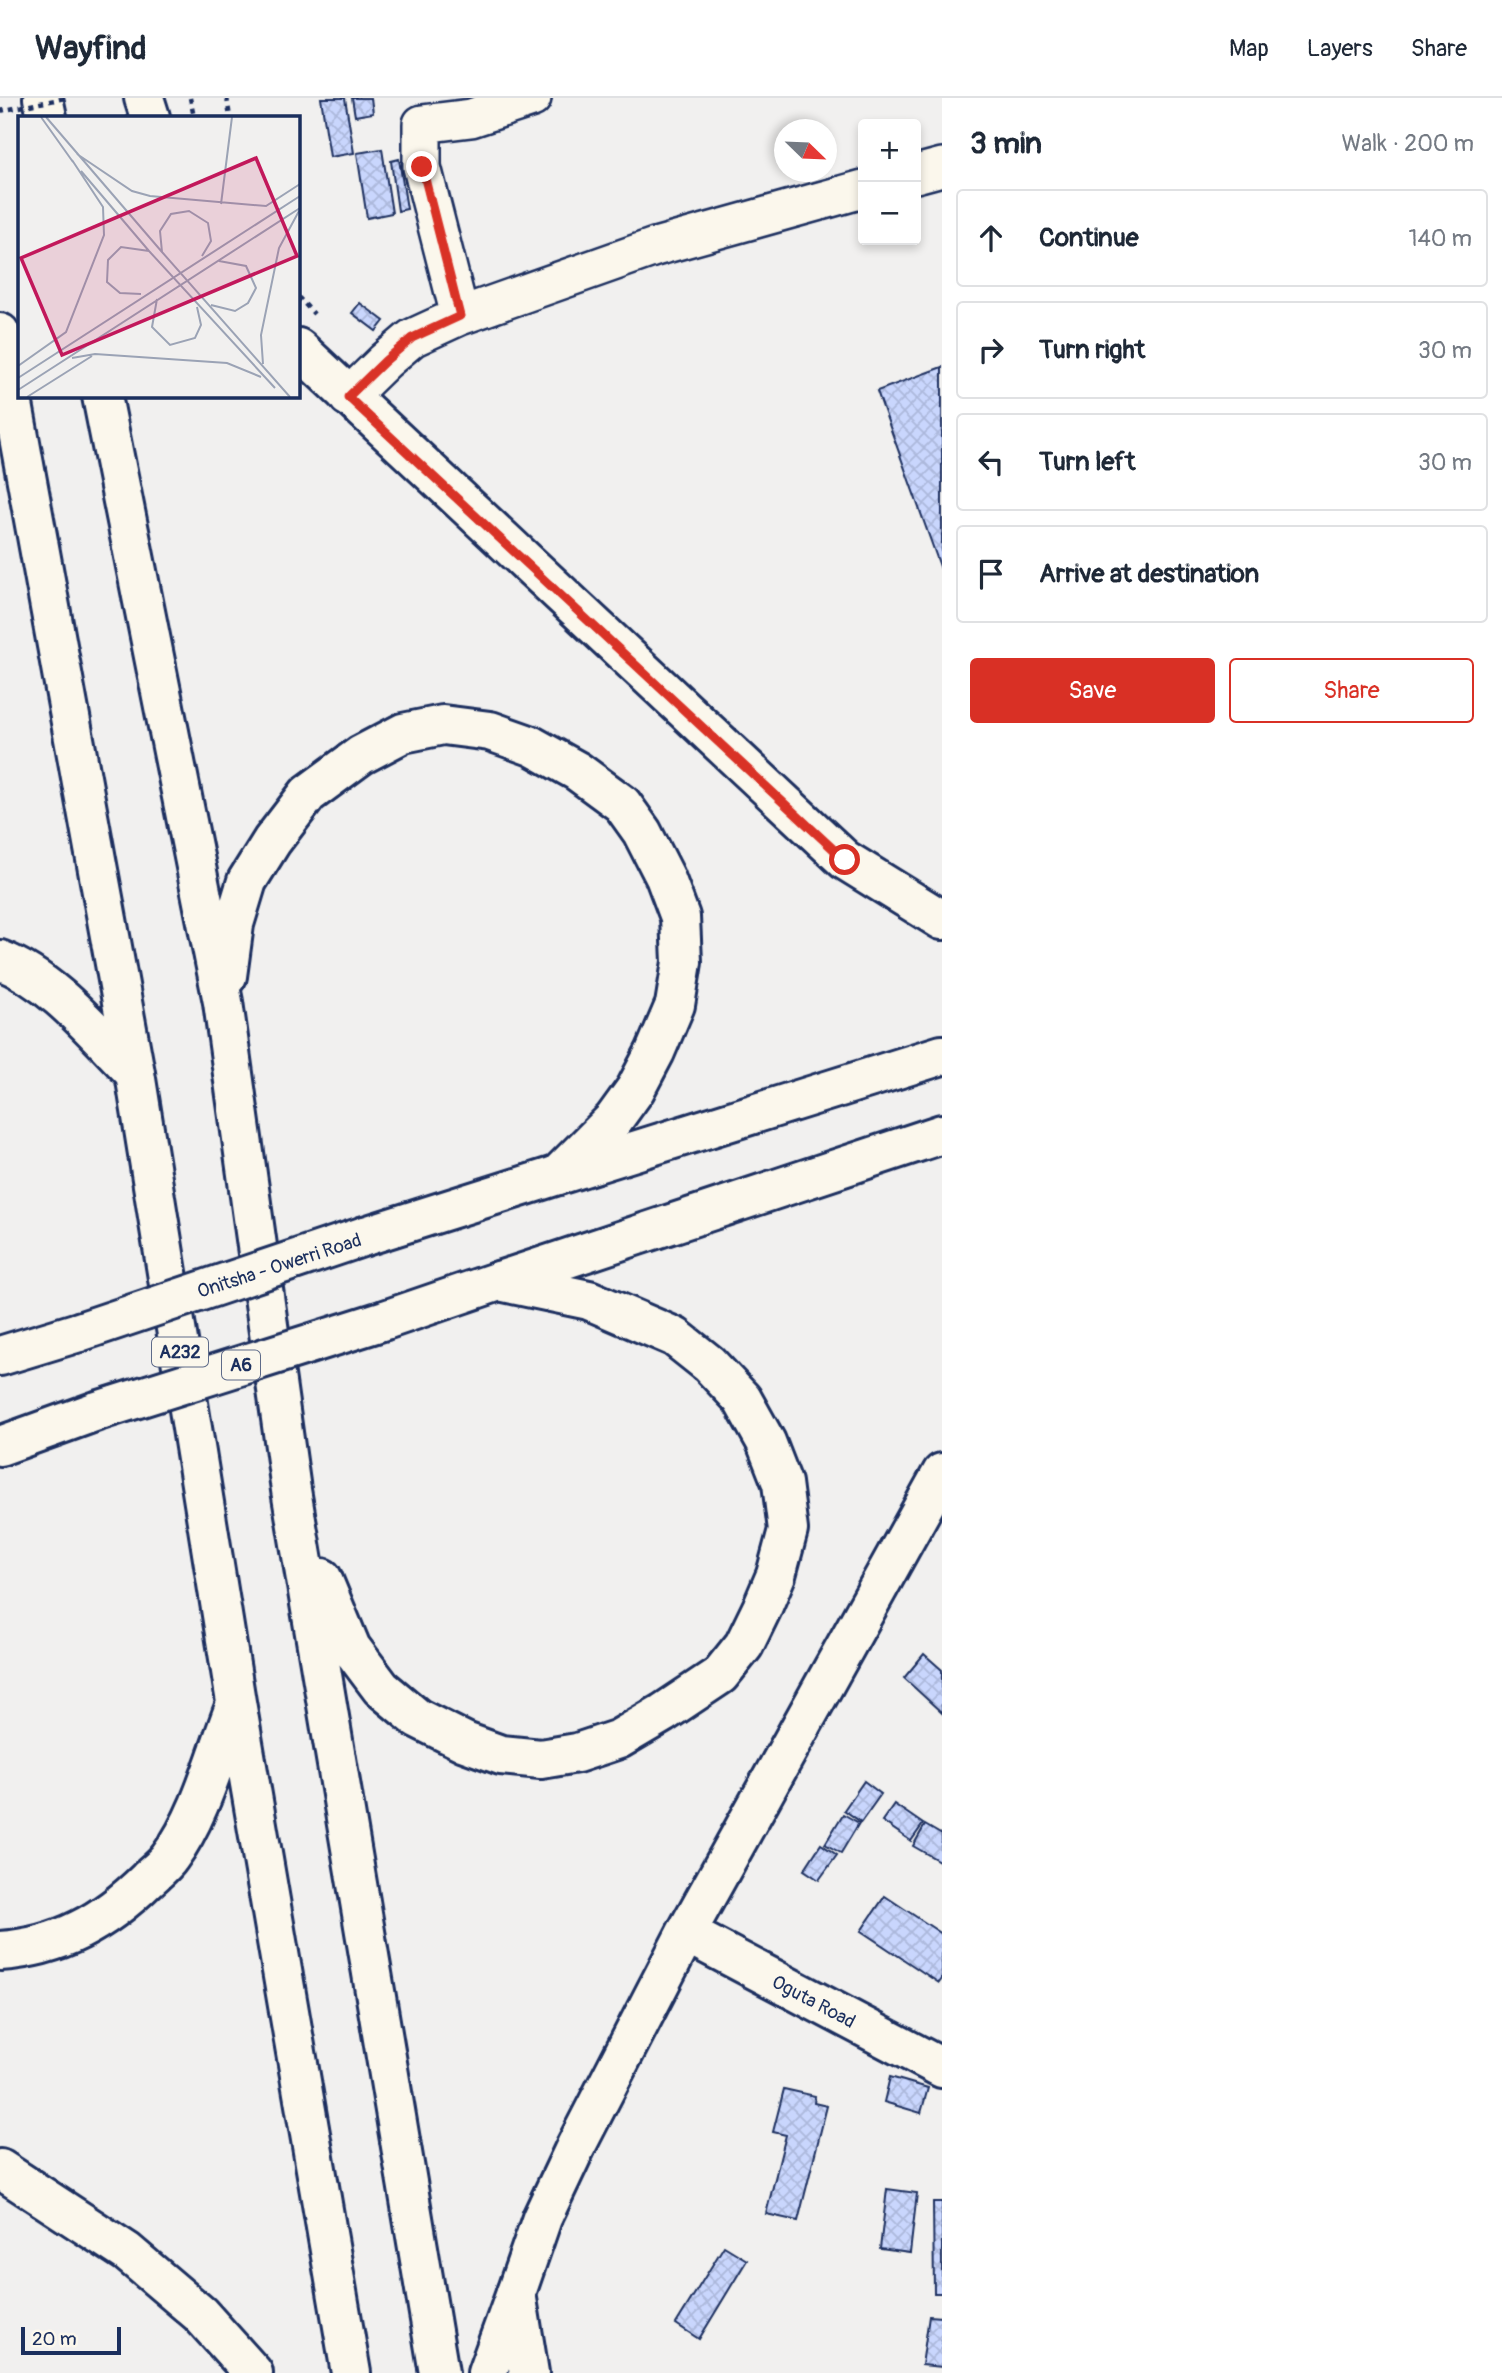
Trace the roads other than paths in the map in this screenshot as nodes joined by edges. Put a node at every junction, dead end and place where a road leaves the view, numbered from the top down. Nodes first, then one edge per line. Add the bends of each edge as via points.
1 (43, 98) edge
2 (144, 98) edge
3 (532, 98) edge
4 (418, 111) edge
5 (47, 116) edge
6 (150, 116) edge
7 (942, 167) edge
8 (921, 173) edge
9 (858, 190) edge
10 (460, 316) junction
11 (0, 333) edge
12 (299, 349) edge
13 (102, 397) edge
14 (348, 397) junction
15 (942, 920) edge
16 (0, 960) edge
17 (223, 1002) junction
18 (942, 1055) edge
19 (135, 1073) junction
20 (942, 1133) edge
21 (558, 1175) junction
22 (499, 1281) junction
23 (0, 1356) edge
24 (0, 1446) edge
25 (942, 1474) edge
26 (291, 1490) junction
27 (236, 1702) junction
28 (686, 1933) junction
29 (0, 1951) edge
30 (942, 2068) edge
31 (0, 2169) edge
32 (516, 2293) junction
33 (253, 2373) edge
34 (351, 2373) edge
35 (439, 2373) edge
36 (487, 2373) edge
37 (529, 2373) edge

1 - 5 main road
2 - 6 main road
3 - 4 street via 471,118
4 - 10 street via 422,167
7 - 8 street
9 - 10 street via 655,247
10 - 14 street via 412,338
11 - 19 main road, A232
12 - 14 main road
13 - 17 main road
14 - 15 main road via 845,860
16 - 19 main road via 51,991
17 - 21 main road via 234,924 247,881 308,794 361,755 403,733 443,725 490,732 532,746 578,771 622,804 642,832 680,917 682,962 675,1005 655,1052 614,1119
17 - 26 main road
18 - 21 main road, Onitsha - Owerri Road
19 - 27 main road, A232
20 - 22 main road
21 - 23 main road, Onitsha - Owerri Road, bridge
22 - 24 main road, A6, bridge
22 - 26 main road via 589,1300 675,1336 742,1399 782,1483 788,1530 762,1608 744,1646 720,1675 619,1738 577,1753 541,1759 501,1755 465,1742 417,1718 381,1688 351,1648
25 - 28 main road
26 - 35 main road
27 - 29 main road via 193,1815 170,1858 96,1922 60,1940
27 - 34 main road, A232
28 - 30 main road, Oguta Road
28 - 32 main road via 548,2206
31 - 33 main road via 127,2252 200,2314
32 - 36 main road
32 - 37 main road

